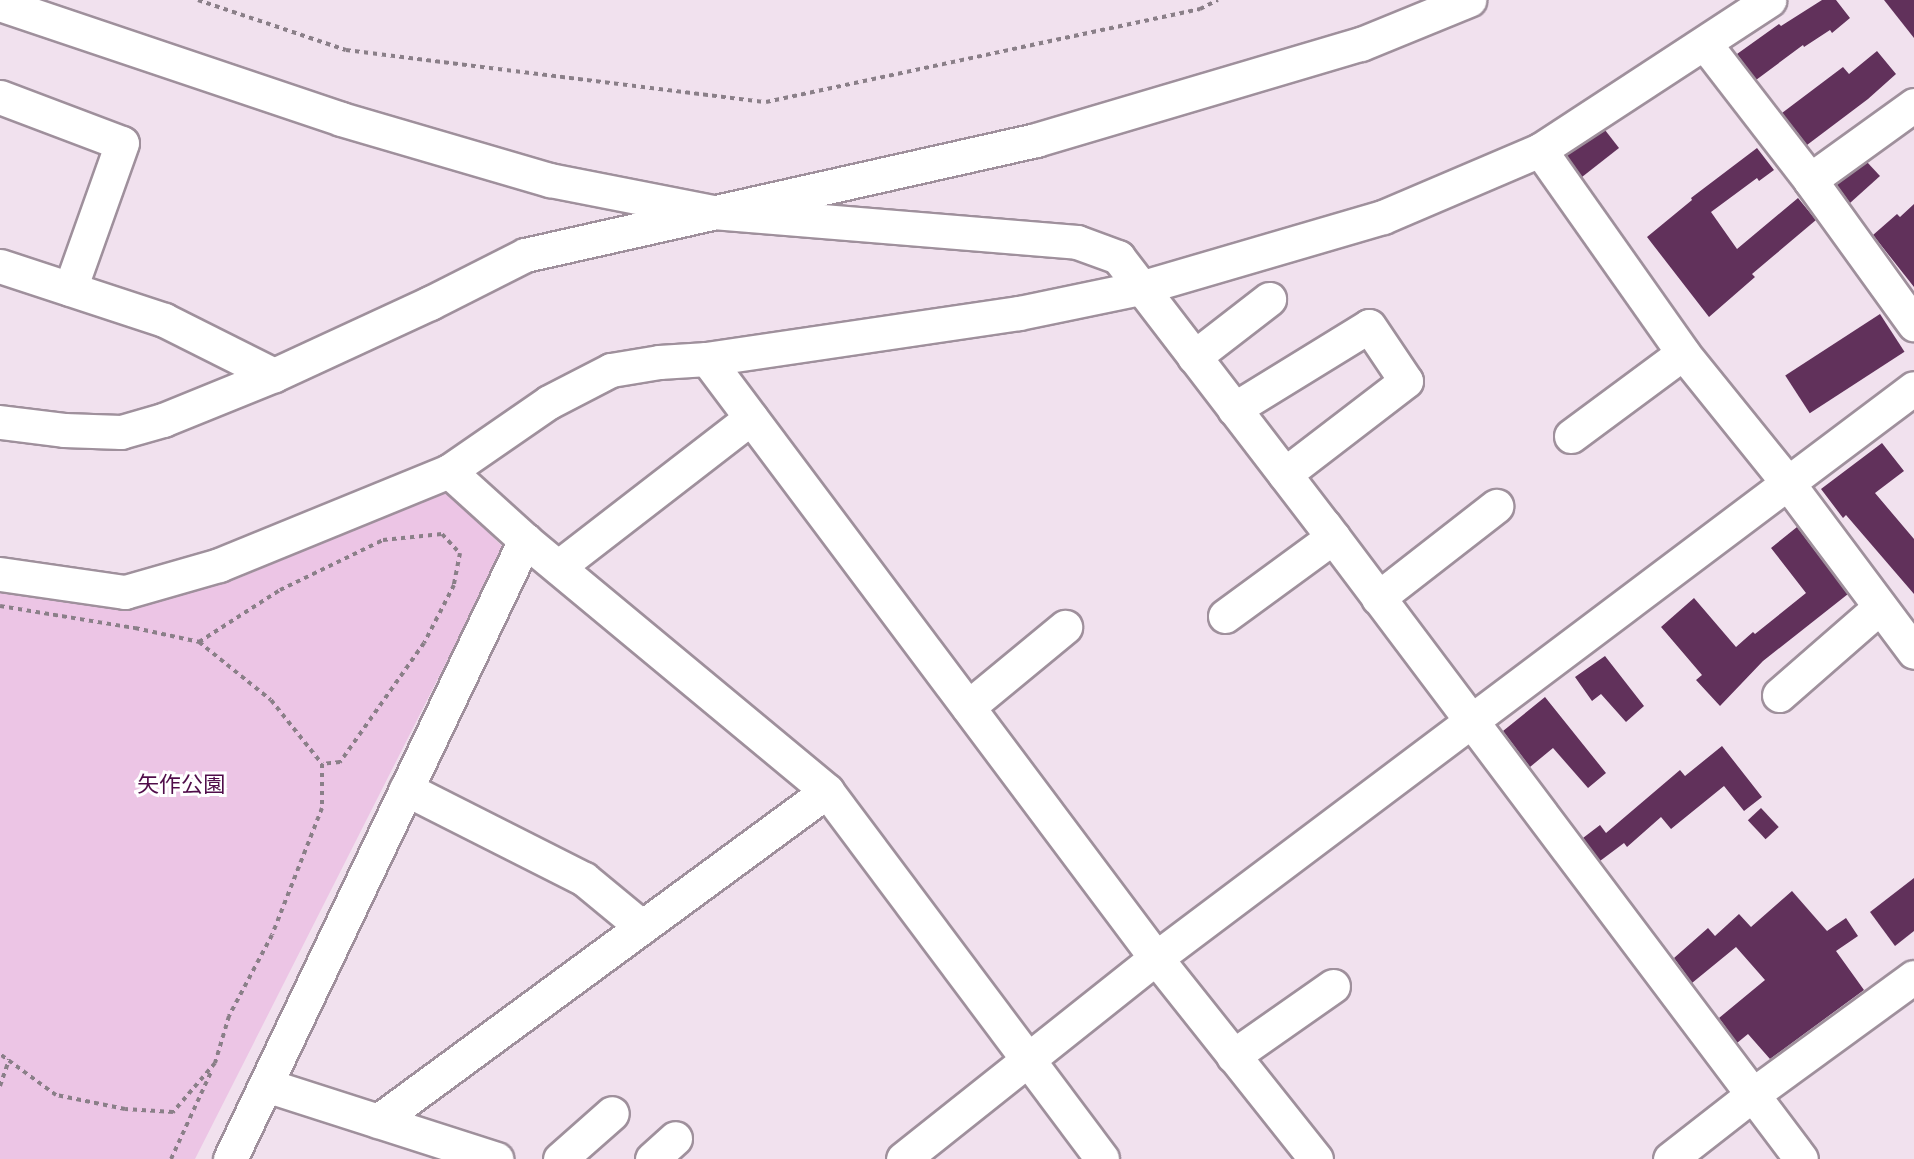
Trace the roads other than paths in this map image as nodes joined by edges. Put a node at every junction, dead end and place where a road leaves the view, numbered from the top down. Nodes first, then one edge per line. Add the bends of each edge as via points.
1 (1469, 0) edge
2 (1769, 0) edge
3 (0, 4) edge
4 (1705, 44) junction
5 (0, 96) edge
6 (1914, 105) edge
7 (1540, 150) junction
8 (1810, 180) junction
9 (713, 212) junction
10 (0, 266) edge
11 (1140, 288) junction
12 (70, 289) junction
13 (1269, 298) dead end
14 (1914, 324) edge
15 (1683, 353) junction
16 (1194, 357) junction
17 (707, 359) junction
18 (274, 375) junction
19 (1914, 388) edge
20 (1234, 409) junction
21 (751, 418) junction
22 (0, 422) edge
23 (1571, 436) dead end
24 (449, 471) junction
25 (1285, 474) junction
26 (1787, 482) junction
27 (1496, 506) dead end
28 (1333, 537) junction
29 (525, 540) junction
30 (558, 567) junction
31 (0, 574) edge
32 (1377, 598) junction
33 (1880, 607) junction
34 (1225, 616) dead end
35 (1065, 627) dead end
36 (1914, 652) edge
37 (1779, 695) dead end
38 (968, 707) junction
39 (1473, 722) junction
40 (406, 789) junction
41 (827, 791) junction
42 (642, 927) junction
43 (1156, 958) junction
44 (1913, 981) edge
45 (1333, 986) dead end
46 (1233, 1056) junction
47 (1028, 1060) junction
48 (266, 1085) junction
49 (1752, 1095) junction
50 (612, 1113) dead end
51 (378, 1121) junction
52 (230, 1159) edge
53 (496, 1159) edge
54 (560, 1159) edge
55 (903, 1159) edge
56 (1102, 1159) edge
57 (1316, 1159) edge
58 (1670, 1159) edge
59 (1801, 1159) edge

1 - 9 street via 1361,44 1036,140
2 - 4 street
3 - 9 street via 393,135 550,180
4 - 7 street
4 - 8 street
5 - 12 street via 122,143
6 - 8 street
7 - 11 street via 1383,217
7 - 15 street
8 - 14 street
9 - 11 street via 1077,242 1118,257
9 - 18 street via 525,255
10 - 12 street
11 - 16 street
11 - 17 street via 1019,313
12 - 18 street via 164,320
13 - 16 street
15 - 23 street
15 - 26 street
16 - 20 street
17 - 21 street
17 - 24 street via 611,370 549,402
18 - 22 street via 163,420 120,432
19 - 26 street
20 - 25 street
20 - 25 street via 1369,326 1406,381
21 - 30 street
21 - 38 street
24 - 29 street
24 - 31 street via 219,565 125,592
25 - 28 street
26 - 33 street
26 - 39 street
27 - 32 street
28 - 32 street
28 - 34 street
29 - 30 street
29 - 40 street
30 - 41 street
32 - 39 street
33 - 36 street
33 - 37 street
35 - 38 street
38 - 43 street
39 - 43 street
39 - 49 street
40 - 42 street via 584,879
40 - 48 street
41 - 42 street
41 - 47 street
42 - 51 street
43 - 46 street
43 - 47 street
44 - 49 street
45 - 46 street
46 - 57 street
47 - 55 street
47 - 56 street
48 - 51 street
48 - 52 street
49 - 58 street
49 - 59 street
50 - 54 street
51 - 53 street

